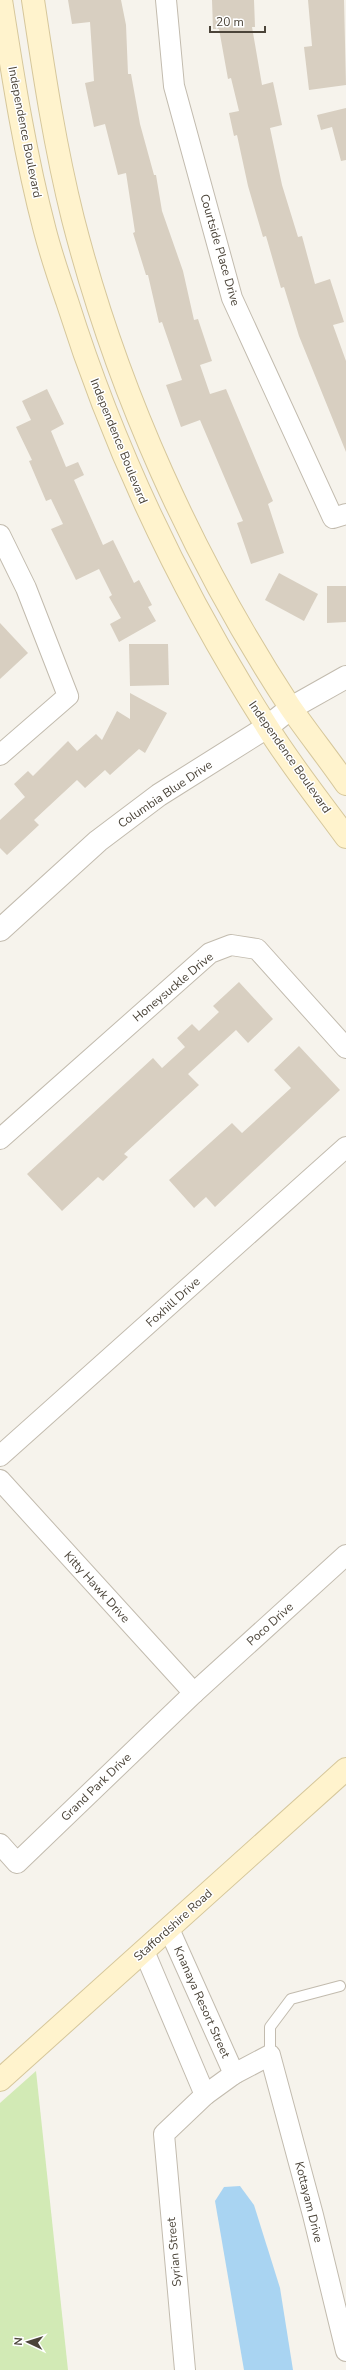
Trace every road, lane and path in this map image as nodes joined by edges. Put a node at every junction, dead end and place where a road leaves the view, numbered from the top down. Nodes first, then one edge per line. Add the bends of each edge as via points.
1 (1, 0) edge
2 (33, 0) edge
3 (166, 0) edge
4 (48, 103) junction
5 (18, 108) junction
6 (139, 417) junction
7 (113, 428) junction
8 (346, 514) edge
9 (0, 535) edge
10 (346, 677) edge
11 (291, 708) junction
12 (267, 727) junction
13 (0, 755) edge
14 (346, 784) edge
15 (346, 837) edge
16 (0, 930) edge
17 (346, 1048) edge
18 (0, 1139) edge
19 (346, 1147) edge
20 (0, 1456) edge
21 (0, 1480) edge
22 (346, 1555) edge
23 (194, 1693) junction
24 (346, 1769) edge
25 (0, 1844) edge
26 (169, 1929) junction
27 (144, 1951) junction
28 (340, 1986) dead end
29 (270, 2054) junction
30 (234, 2074) junction
31 (0, 2080) edge
32 (205, 2095) junction
33 (346, 2351) edge
34 (185, 2370) edge

1 - 5 main road, Independence Boulevard
2 - 4 main road
3 - 8 street, Courtside Place Drive via 174,86 232,298 334,518
4 - 5 main road
4 - 6 main road via 74,220 108,334
5 - 7 main road, Independence Boulevard via 45,232 81,346
6 - 7 main road
6 - 11 main road via 177,505 208,565
7 - 12 main road, Independence Boulevard via 150,514 185,585
9 - 13 street via 26,588 68,696
10 - 11 street, Columbia Blue Drive
11 - 12 street, Columbia Blue Drive
11 - 14 main road
12 - 15 main road, Independence Boulevard
12 - 16 street, Columbia Blue Drive via 159,795 98,840
17 - 18 street, Honeysuckle Drive via 258,949 231,945 210,953
19 - 20 street, Foxhill Drive
21 - 23 street, Kitty Hawk Drive
22 - 23 street, Poco Drive
23 - 25 street, Grand Park Drive via 17,1863
24 - 26 main road, Staffordshire Road
26 - 27 main road, Staffordshire Road
26 - 30 street, Knanaya Resort Street
27 - 31 main road, Staffordshire Road
27 - 32 street
28 - 29 lane via 292,1999 270,2027
29 - 30 street
29 - 33 street, Kottayam Drive
30 - 32 street
32 - 34 street, Syrian Street via 164,2134

